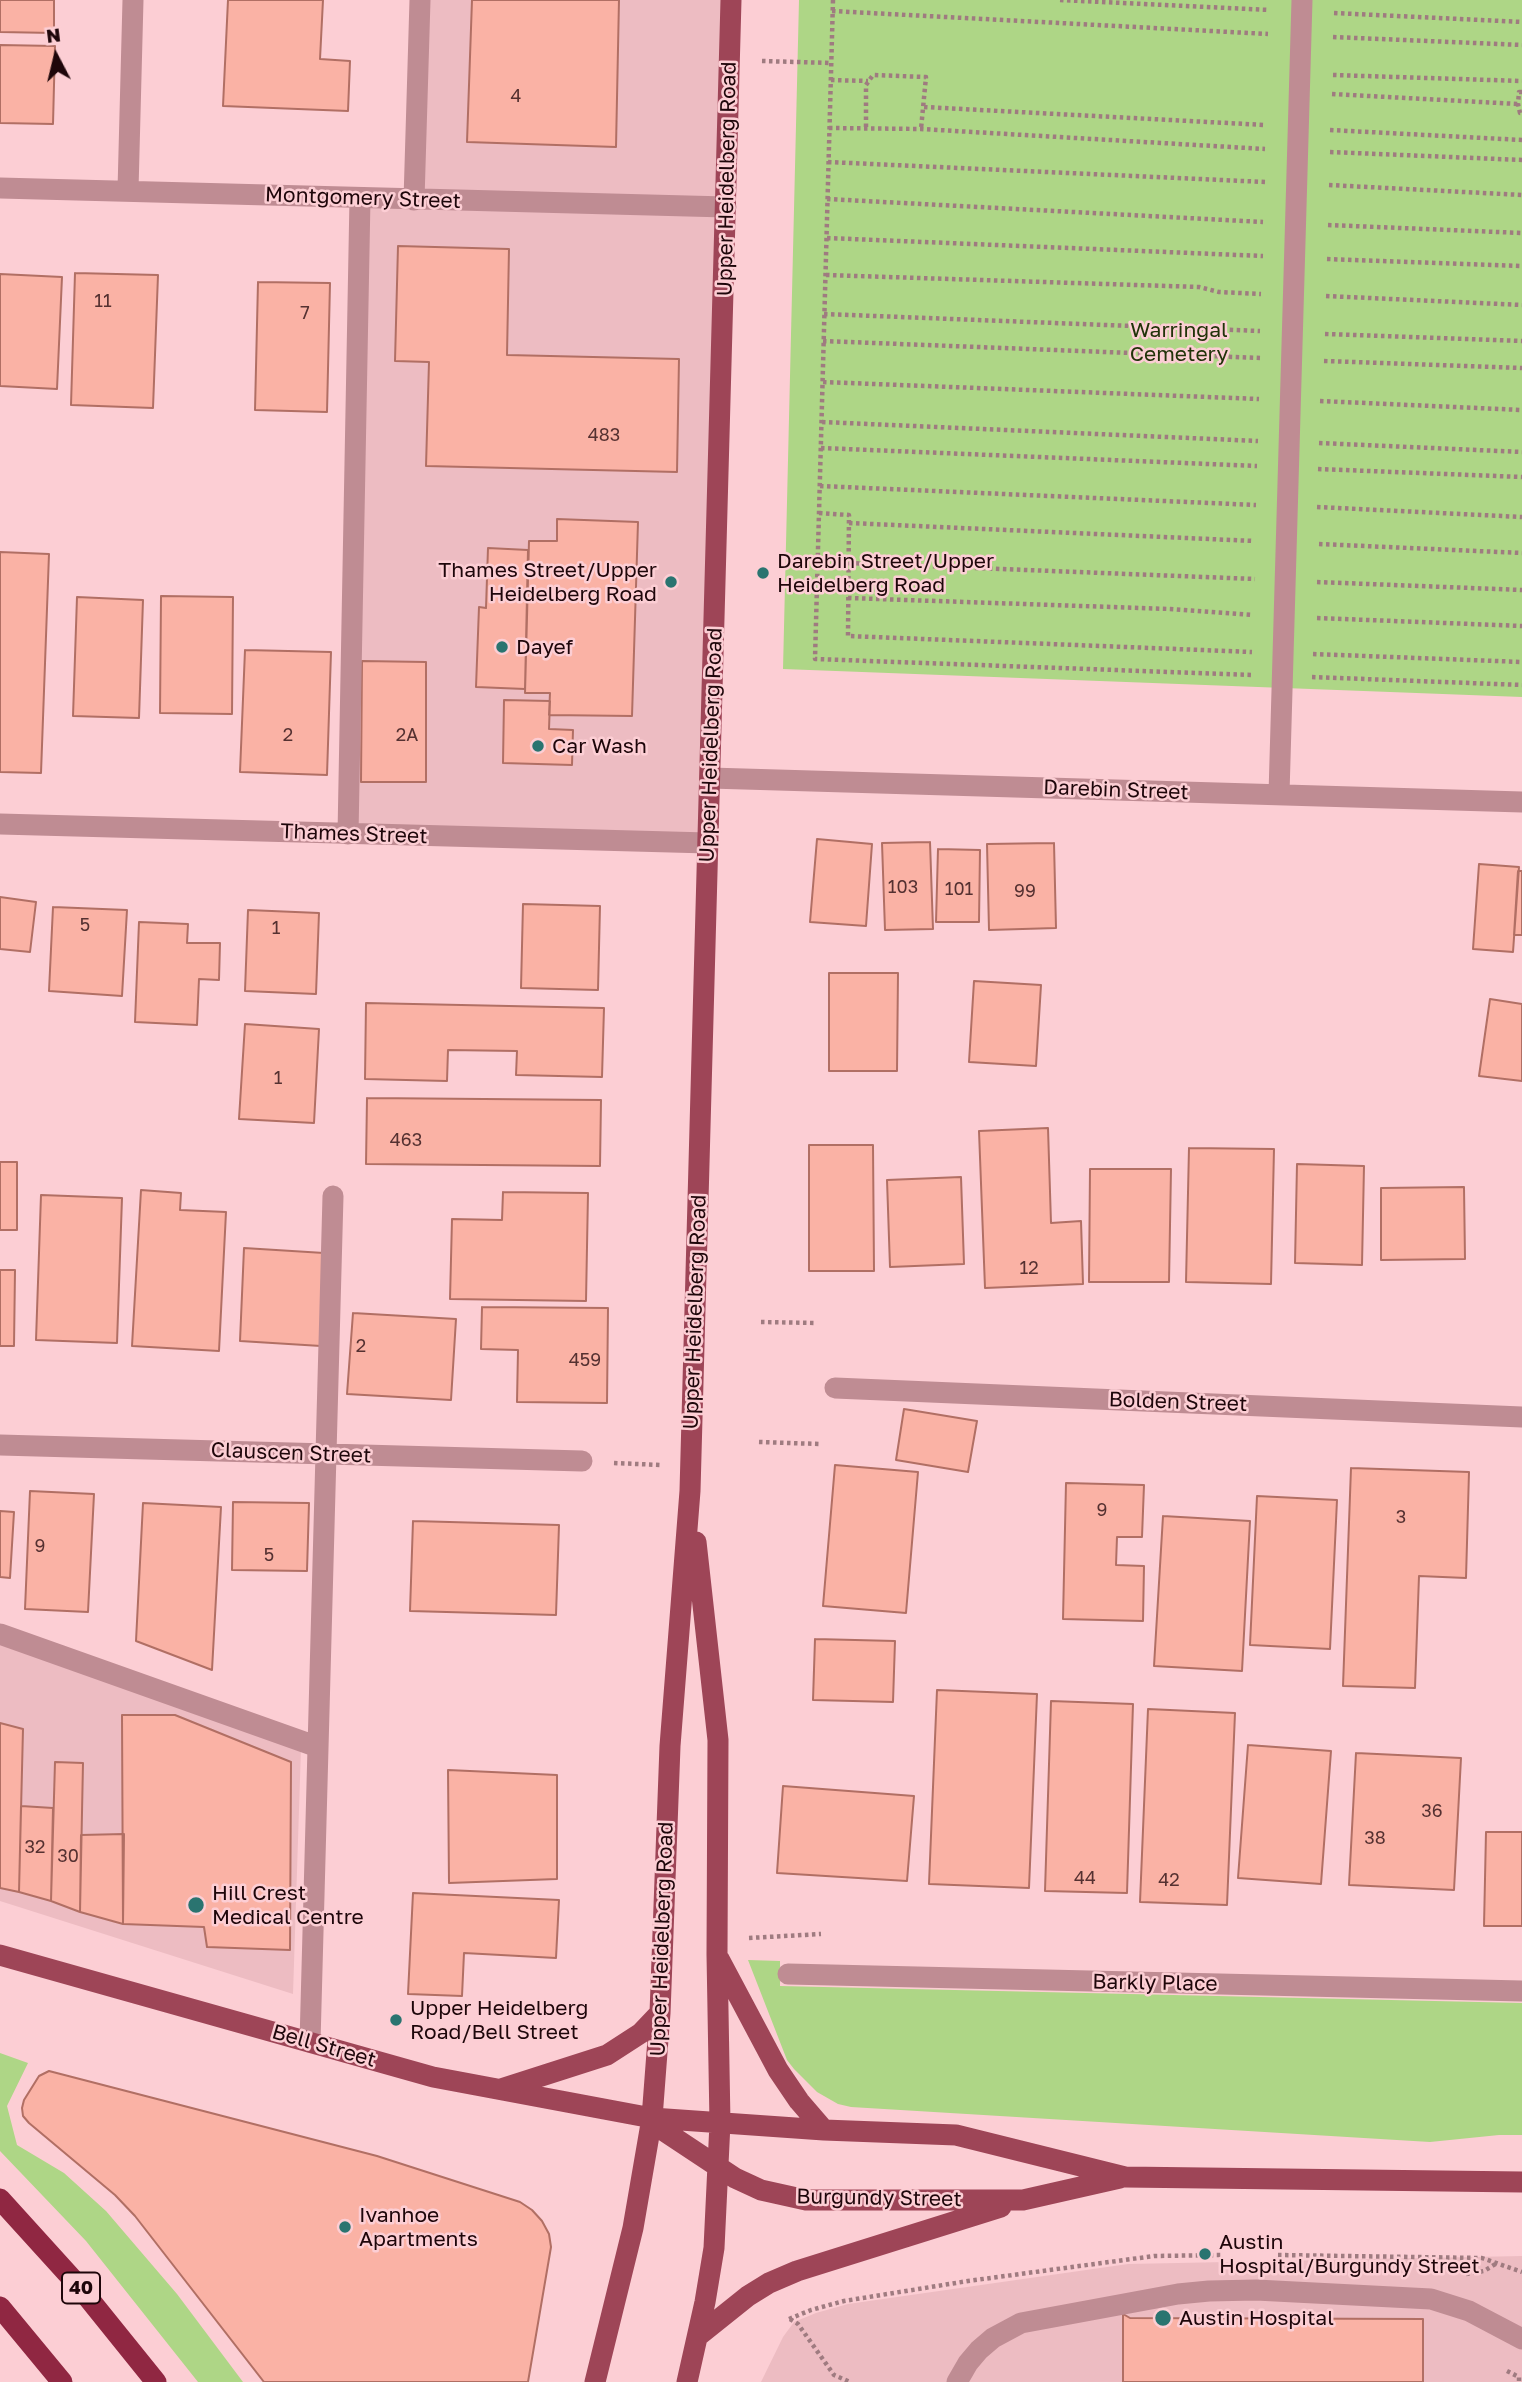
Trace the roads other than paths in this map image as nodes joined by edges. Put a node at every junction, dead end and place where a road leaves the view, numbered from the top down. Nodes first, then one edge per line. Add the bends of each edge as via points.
1 (133, 0) edge
2 (420, 0) edge
3 (731, 0) edge
4 (1302, 0) edge
5 (0, 188) edge
6 (128, 190) junction
7 (360, 198) junction
8 (414, 200) junction
9 (726, 207) junction
10 (710, 778) junction
11 (1279, 794) junction
12 (1522, 802) edge
13 (0, 824) edge
14 (348, 834) junction
15 (708, 843) junction
16 (333, 1196) dead end
17 (835, 1388) dead end
18 (1522, 1416) edge
19 (0, 1445) edge
20 (326, 1454) junction
21 (582, 1461) road end
22 (690, 1491) junction
23 (0, 1634) edge
24 (318, 1747) junction
25 (717, 1954) junction
26 (0, 1955) edge
27 (788, 1974) dead end
28 (1522, 1991) edge
29 (660, 2013) junction
30 (310, 2042) junction
31 (496, 2090) junction
32 (652, 2120) junction
33 (720, 2123) junction
34 (824, 2130) junction
35 (719, 2169) junction
36 (1125, 2177) junction
37 (1522, 2182) edge
38 (0, 2199) edge
39 (1023, 2200) junction
40 (0, 2308) edge
41 (1512, 2330) edge
42 (698, 2336) junction
43 (1522, 2339) edge
44 (62, 2382) edge
45 (156, 2382) edge
46 (595, 2382) edge
47 (687, 2382) edge
48 (957, 2382) edge

1 - 6 street
2 - 8 street
3 - 9 main road, Upper Heidelberg Road
4 - 11 street
5 - 6 street, Montgomery Street
6 - 7 street, Montgomery Street
7 - 8 street, Montgomery Street
7 - 14 street
8 - 9 street, Montgomery Street
9 - 10 main road, Upper Heidelberg Road
10 - 11 street, Darebin Street
10 - 15 main road, Upper Heidelberg Road
11 - 12 street, Darebin Street
13 - 14 street, Thames Street
14 - 15 street, Thames Street
15 - 22 main road, Upper Heidelberg Road
16 - 20 street
17 - 18 street, Bolden Street
19 - 20 street, Clauscen Street
20 - 21 street, Clauscen Street
20 - 24 street
22 - 25 main road, Upper Heidelberg Road via 718,1740
22 - 29 main road, Upper Heidelberg Road via 670,1746
23 - 24 street
24 - 30 street
25 - 33 main road, Upper Heidelberg Road
25 - 34 main road via 778,2070
26 - 30 main road, Bell Street
27 - 28 street, Barkly Place
29 - 31 main road via 641,2034 607,2055
29 - 32 main road, Upper Heidelberg Road
30 - 31 main road, Bell Street
31 - 32 main road, Bell Street
32 - 33 main road, Burgundy Street
32 - 35 main road, Burgundy Street
32 - 46 main road, Upper Heidelberg Road via 633,2228
33 - 34 main road, Burgundy Street
33 - 35 main road, Upper Heidelberg Road
34 - 36 main road, Burgundy Street via 956,2135
35 - 39 main road, Burgundy Street via 761,2190 806,2200
35 - 42 main road, Upper Heidelberg Road via 713,2248
36 - 37 main road, Burgundy Street
36 - 39 main road, Burgundy Street
38 - 45 highway, 40
39 - 42 main road via 789,2274 748,2296
40 - 44 highway
41 - 43 street
41 - 48 street via 1431,2299 1209,2291 1021,2323 992,2338
42 - 47 main road, Upper Heidelberg Road

